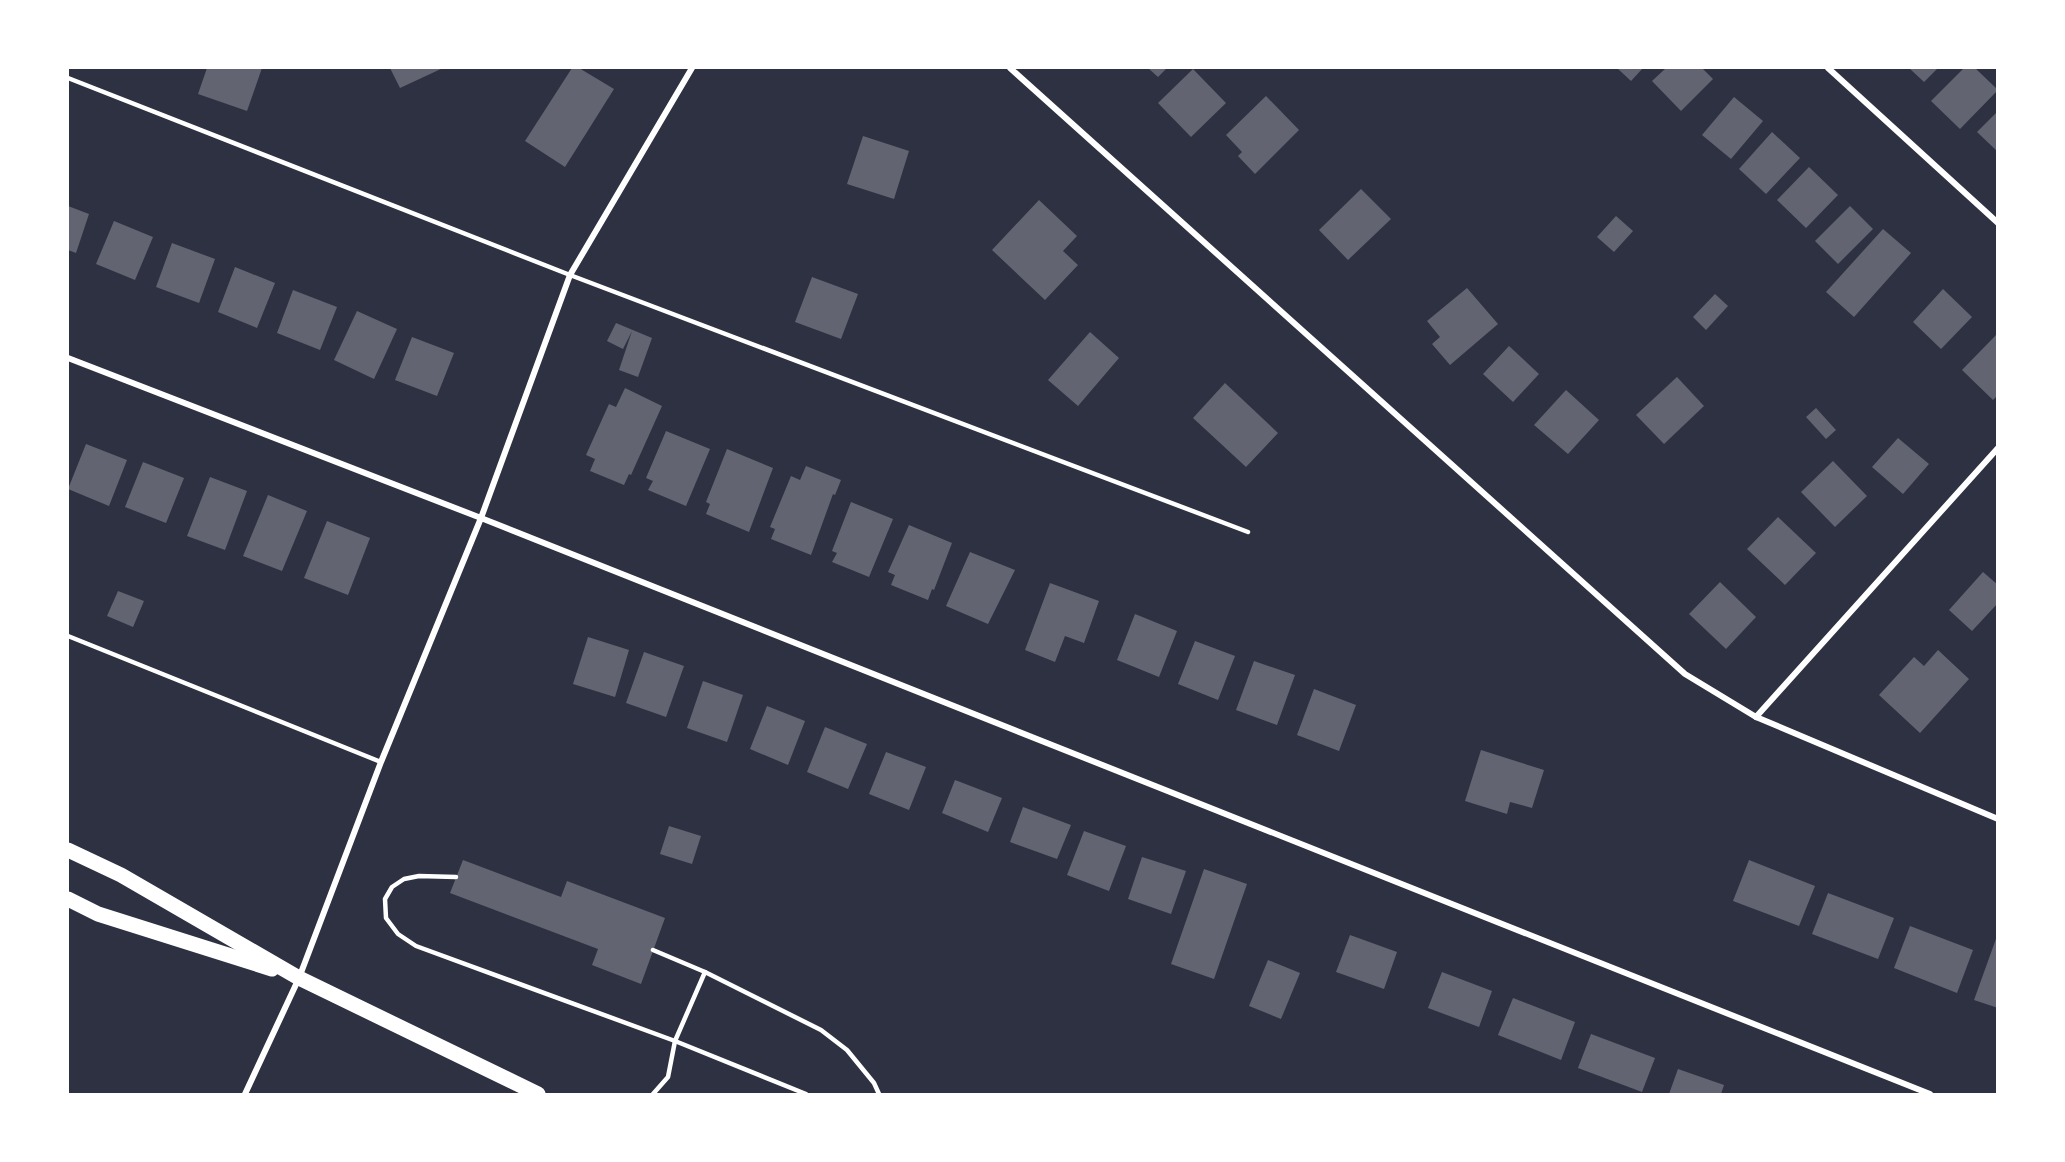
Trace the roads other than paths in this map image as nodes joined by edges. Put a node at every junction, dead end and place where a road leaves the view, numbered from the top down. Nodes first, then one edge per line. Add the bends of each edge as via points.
1 (692, 68) edge
2 (1010, 68) edge
3 (1828, 68) edge
4 (68, 78) edge
5 (1998, 224) edge
6 (570, 275) junction
7 (68, 358) edge
8 (1998, 448) edge
9 (481, 518) junction
10 (1248, 532) dead end
11 (68, 636) edge
12 (1756, 717) junction
13 (381, 762) junction
14 (1998, 819) edge
15 (68, 850) edge
16 (456, 877) dead end
17 (68, 899) edge
18 (653, 950) dead end
19 (705, 972) junction
20 (299, 978) junction
21 (675, 1041) junction
22 (245, 1095) edge
23 (538, 1095) edge
24 (653, 1095) edge
25 (806, 1095) edge
26 (879, 1095) edge
27 (1930, 1095) edge

1 - 6 street
2 - 12 street via 1686,674
3 - 5 street
4 - 6 lane
6 - 9 street
6 - 10 lane
7 - 9 street
8 - 12 street
9 - 13 street
9 - 27 street
11 - 13 lane
12 - 14 street
13 - 20 street
15 - 20 main road via 121,875
16 - 21 lane via 419,876 392,887 385,899 386,918 398,934 416,946
17 - 20 main road via 99,914
18 - 19 lane
19 - 21 lane
19 - 26 lane via 821,1030 847,1050
20 - 22 street
20 - 23 main road
21 - 24 lane via 668,1077
21 - 25 lane

